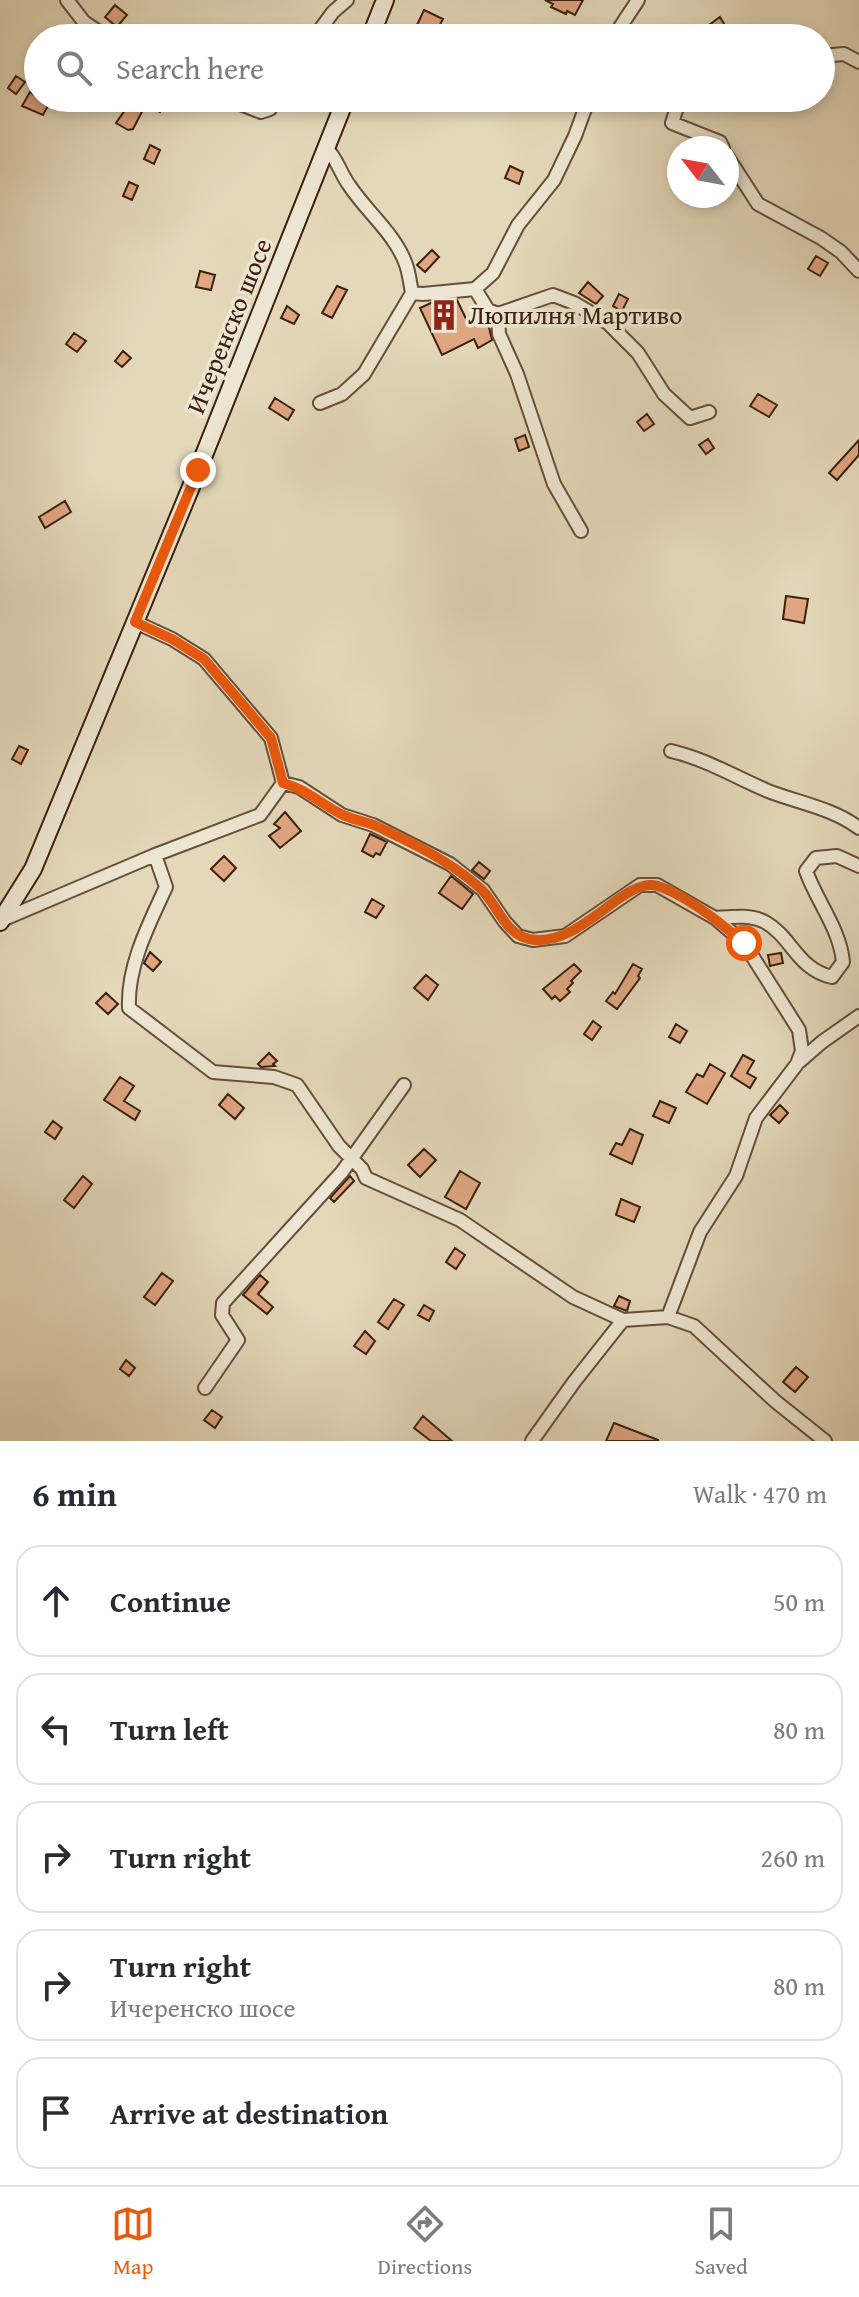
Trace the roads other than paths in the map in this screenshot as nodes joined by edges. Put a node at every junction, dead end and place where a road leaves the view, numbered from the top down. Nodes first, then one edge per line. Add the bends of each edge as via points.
1 (67, 0) edge
2 (347, 0) edge
3 (385, 0) edge
4 (638, 0) edge
5 (87, 24) edge
6 (324, 24) edge
7 (376, 24) edge
8 (622, 24) edge
9 (835, 55) edge
10 (859, 62) edge
11 (340, 112) edge
12 (584, 112) edge
13 (676, 112) edge
14 (705, 136) edge
15 (326, 148) junction
16 (739, 175) edge
17 (859, 271) edge
18 (475, 289) junction
19 (412, 293) junction
20 (498, 314) junction
21 (320, 403) dead end
22 (709, 412) dead end
23 (581, 531) dead end
24 (135, 622) junction
25 (671, 751) dead end
26 (283, 783) junction
27 (859, 828) edge
28 (155, 855) junction
29 (859, 866) edge
30 (715, 918) junction
31 (1, 921) edge
32 (859, 1016) edge
33 (797, 1064) junction
34 (404, 1085) dead end
35 (351, 1158) junction
36 (668, 1317) junction
37 (623, 1320) junction
38 (205, 1388) dead end
39 (532, 1441) edge
40 (825, 1441) edge

1 - 5 street
2 - 6 street
3 - 7 street
4 - 8 street
9 - 10 street
11 - 15 street, Ичеренско шосе
12 - 18 street via 554,180 518,225 493,273
13 - 14 street via 672,123
15 - 19 street via 351,190 392,239 405,262
15 - 24 street, Ичеренско шосе
16 - 17 street via 758,204 821,238
18 - 19 street
18 - 20 street via 488,310
19 - 21 street via 364,374 342,394
20 - 22 street via 553,295 574,303 608,323 638,353 664,394 690,418
20 - 23 street via 499,334 554,484
24 - 26 street via 204,659 271,738
24 - 31 street, Ичеренско шосе via 33,869
25 - 27 street via 843,816
26 - 28 street via 260,815
26 - 30 street via 450,864 483,890 518,936 565,936 640,885 657,885
28 - 31 street
28 - 35 street via 166,887 139,949 129,1008 213,1072 274,1077 297,1085
29 - 30 street via 837,856 816,858 806,871 842,951 843,962 832,977 801,960 765,922 742,916
30 - 33 street via 744,943 799,1030 802,1051
32 - 33 street
33 - 36 street via 756,1118 736,1176 700,1232
34 - 35 street
35 - 37 street via 366,1178 460,1220 573,1297
35 - 38 street via 223,1303 222,1315 238,1340
36 - 37 street
36 - 40 street via 694,1326
37 - 39 street

